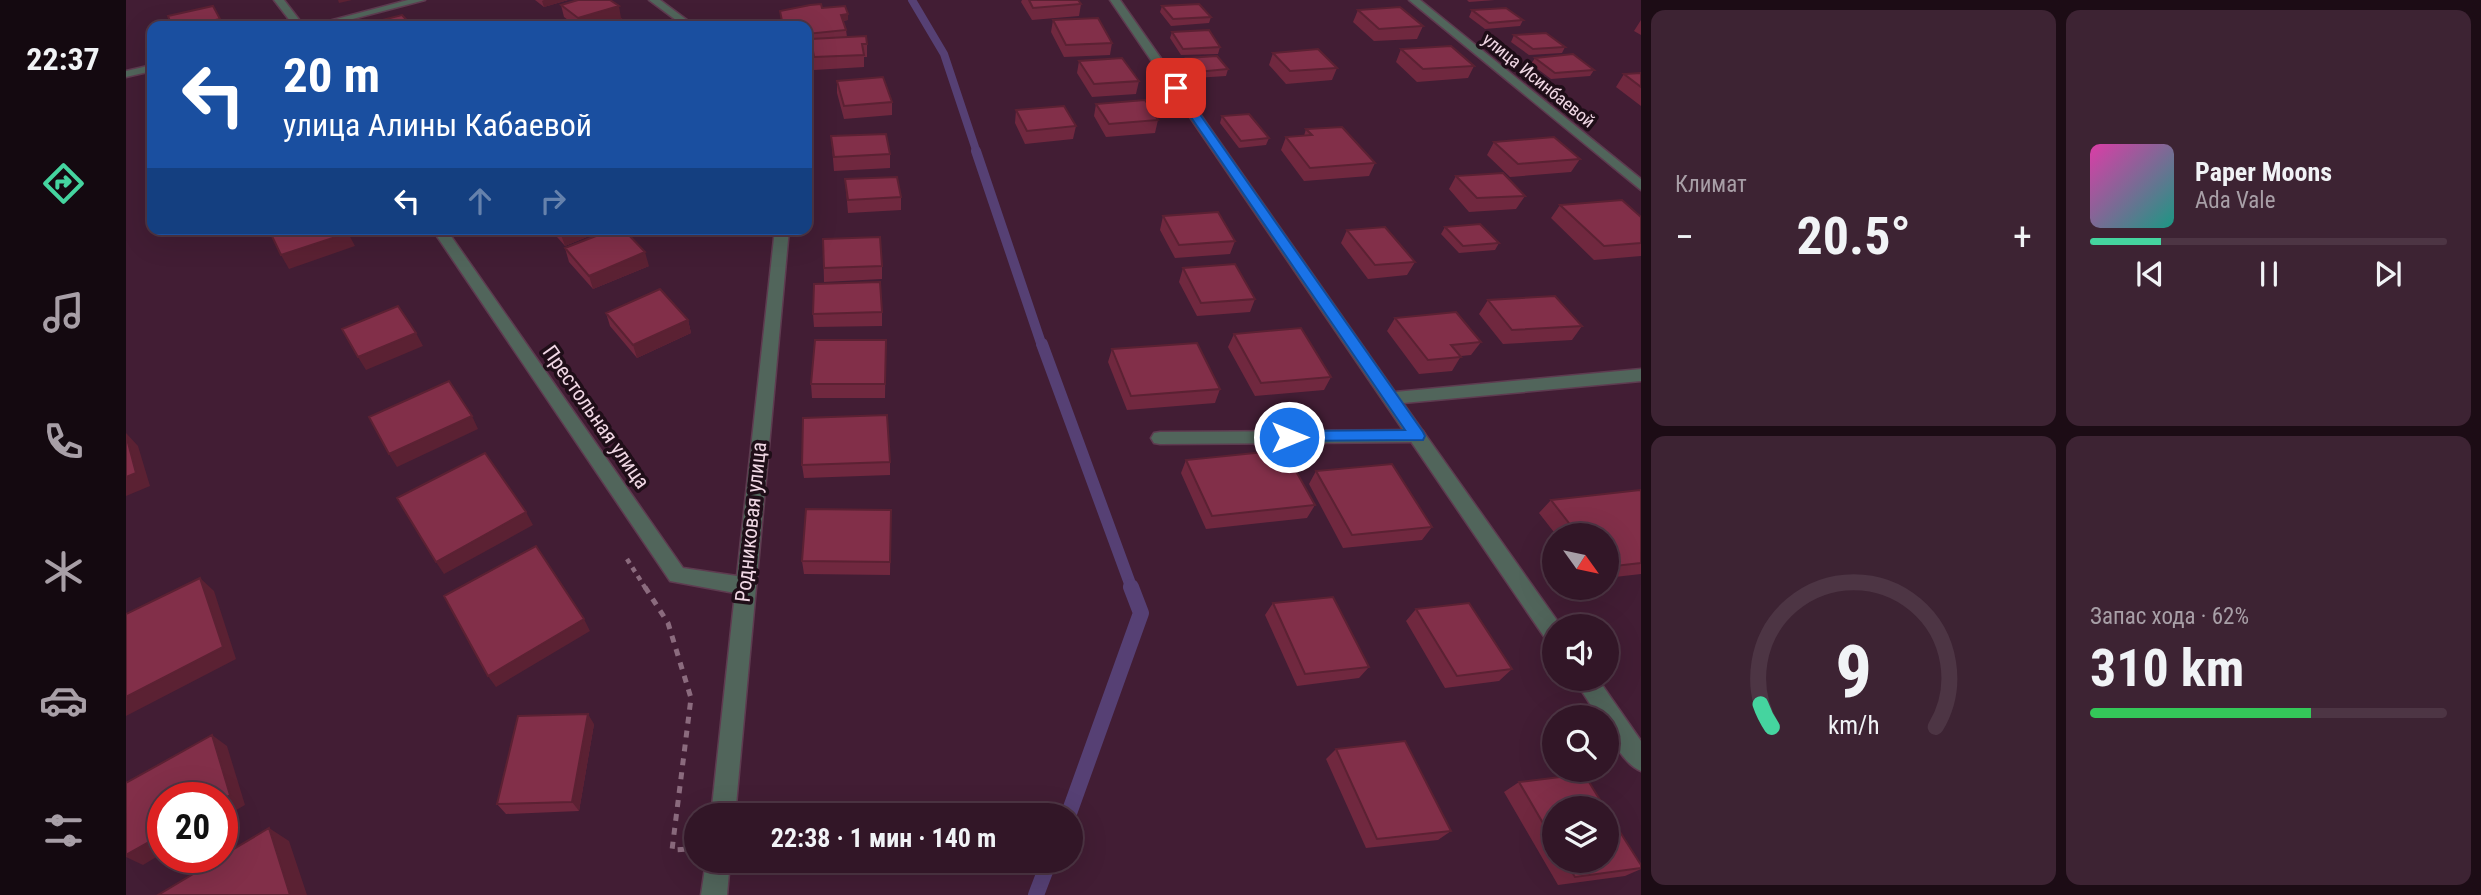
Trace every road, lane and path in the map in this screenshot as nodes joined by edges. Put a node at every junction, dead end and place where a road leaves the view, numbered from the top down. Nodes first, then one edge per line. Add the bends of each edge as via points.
1 (279, 0) edge
2 (420, 0) edge
3 (654, 0) edge
4 (1115, 0) edge
5 (1414, 0) edge
6 (295, 21) edge
7 (335, 21) edge
8 (683, 21) edge
9 (147, 69) edge
10 (126, 74) edge
11 (1641, 186) edge
12 (443, 235) edge
13 (781, 235) edge
14 (1641, 375) edge
15 (1391, 398) junction
16 (1417, 436) junction
17 (1160, 438) dead end
18 (623, 554) dead end
19 (744, 586) junction
20 (1542, 617) edge
21 (1593, 691) edge
22 (1641, 760) edge
23 (724, 803) edge
24 (684, 850) edge
25 (717, 873) edge
26 (714, 895) edge

1 - 6 street
2 - 7 street
3 - 8 street
4 - 15 street
5 - 11 street, улица Исинбаевой
9 - 10 street
12 - 19 street, Престольная улица via 677,575
13 - 19 street, Родниковая улица
14 - 15 street
15 - 16 street
16 - 17 street
16 - 20 street
18 - 24 path via 668,623 691,698 672,850
19 - 23 street, Родниковая улица
21 - 22 street
25 - 26 street

